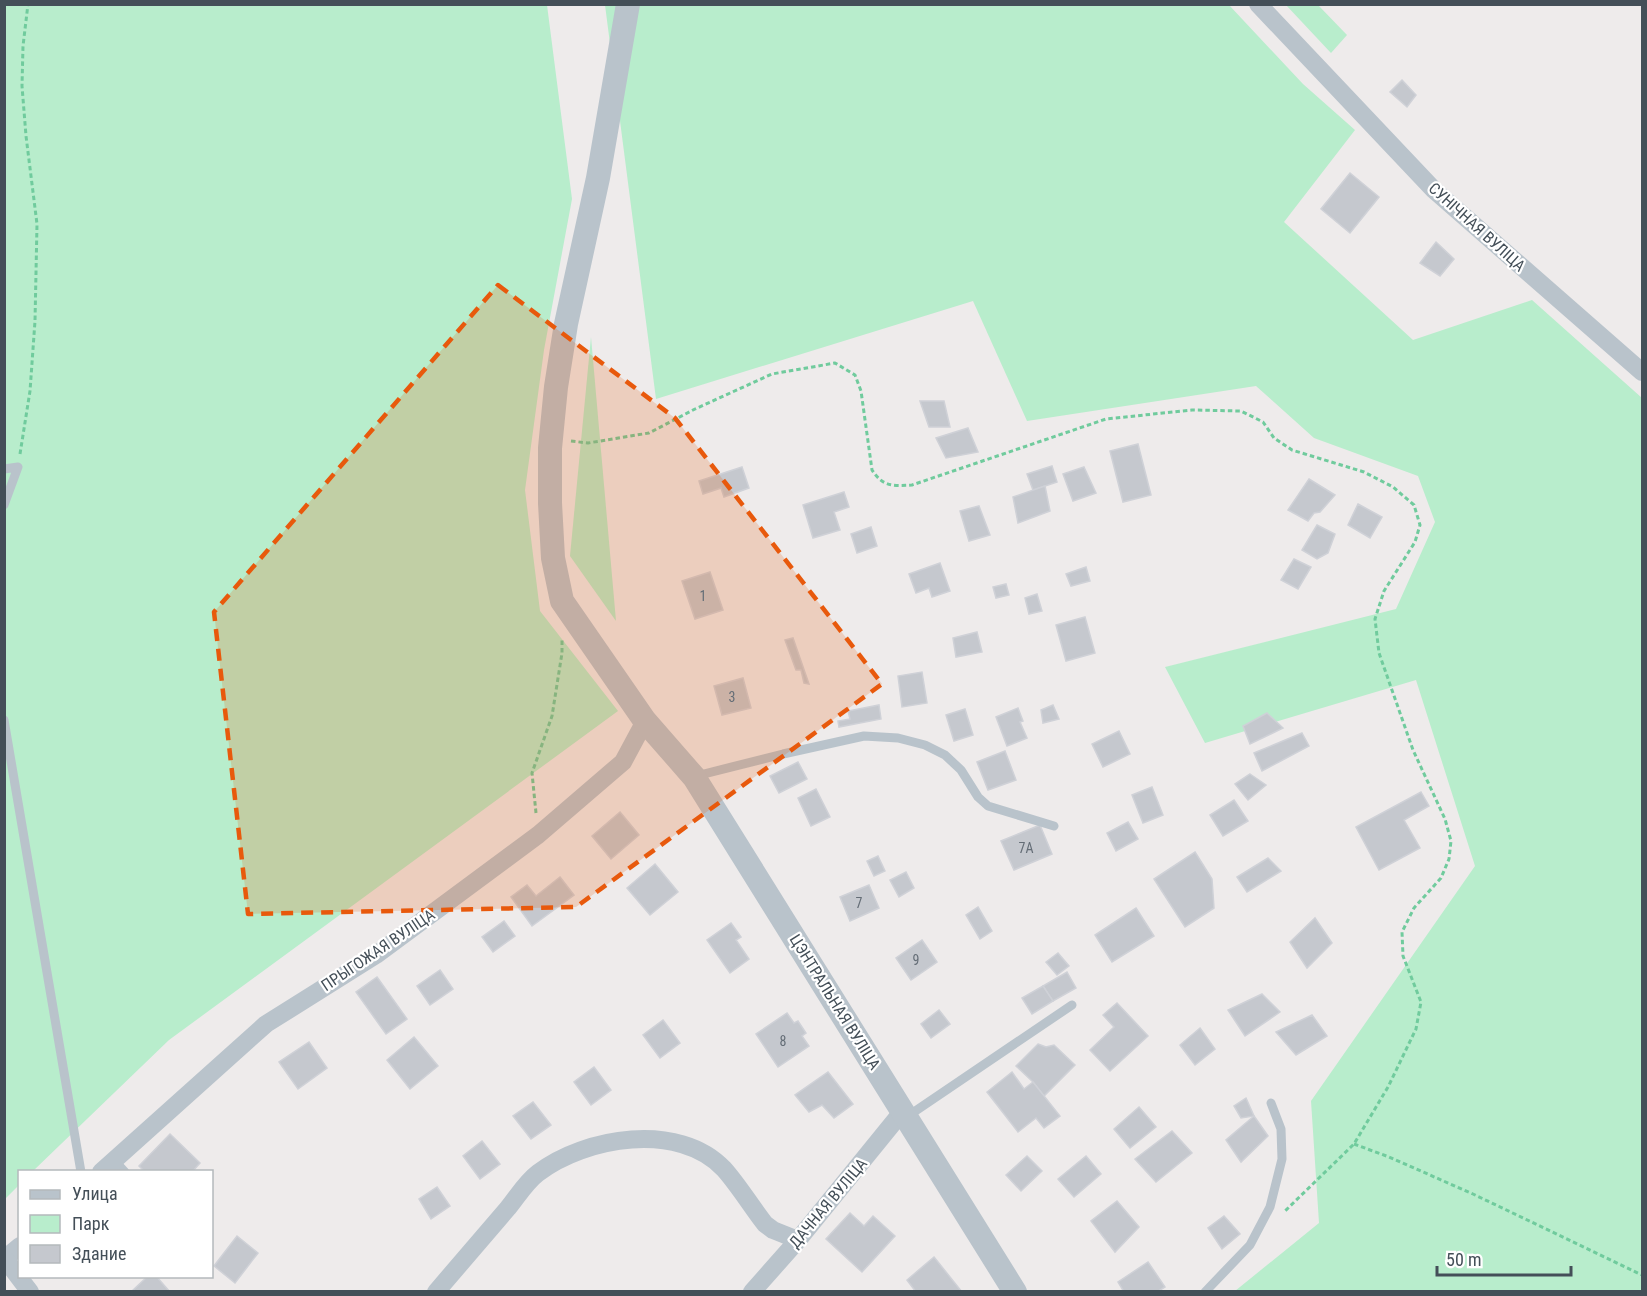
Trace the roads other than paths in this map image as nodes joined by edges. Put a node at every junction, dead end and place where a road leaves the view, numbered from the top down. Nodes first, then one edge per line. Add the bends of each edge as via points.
1 (628, 4) edge
2 (1258, 4) edge
3 (1642, 372) edge
4 (4, 469) edge
5 (4, 505) edge
6 (4, 720) edge
7 (645, 721) junction
8 (694, 777) junction
9 (1054, 826) dead end
10 (1072, 1005) dead end
11 (1271, 1103) dead end
12 (904, 1115) junction
13 (113, 1168) edge
14 (81, 1170) edge
15 (798, 1240) junction
16 (18, 1248) edge
17 (5, 1259) edge
18 (18, 1276) edge
19 (19, 1278) edge
20 (30, 1292) edge
21 (436, 1292) edge
22 (752, 1292) edge
23 (1015, 1292) edge
24 (1205, 1292) edge

1 - 7 street, ЦЭНТРАЛЬНАЯ ВУЛІЦА via 598,178 566,324 551,438 550,503 553,558 562,601
2 - 3 street, СУНІЧНАЯ ВУЛІЦА via 1434,190
4 - 5 lane via 18,467
6 - 14 lane
7 - 8 street, ЦЭНТРАЛЬНАЯ ВУЛІЦА
7 - 13 street, ПРЫГОЖАЯ ВУЛІЦА via 623,762 538,835 376,955 266,1024
8 - 9 lane via 864,736 898,738 945,755 988,806
8 - 12 street, ЦЭНТРАЛЬНАЯ ВУЛІЦА
10 - 12 lane
11 - 24 lane via 1281,1129 1282,1159 1270,1207 1250,1245
12 - 15 street, ДАЧНАЯ ВУЛІЦА
12 - 23 street, ЦЭНТРАЛЬНАЯ ВУЛІЦА
15 - 21 street via 765,1224 723,1168 702,1153 672,1141 639,1138 597,1143 537,1174
15 - 22 street, ДАЧНАЯ ВУЛІЦА
16 - 17 street
17 - 18 street
19 - 20 street

